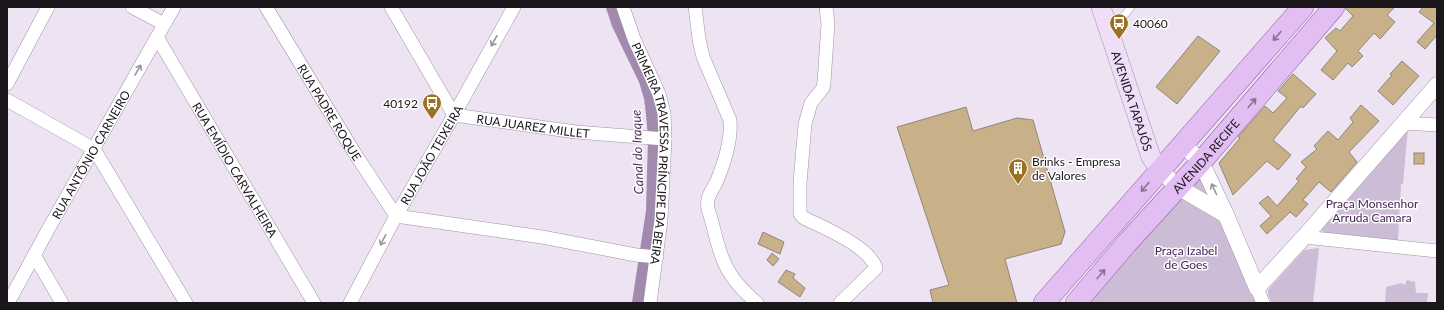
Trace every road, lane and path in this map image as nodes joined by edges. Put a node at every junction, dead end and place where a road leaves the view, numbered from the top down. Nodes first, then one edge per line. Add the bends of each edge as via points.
1 (48, 7) edge
2 (132, 7) edge
3 (174, 7) edge
4 (266, 7) edge
5 (391, 7) edge
6 (514, 7) edge
7 (623, 7) edge
8 (695, 7) edge
9 (826, 7) edge
10 (1101, 7) edge
11 (1132, 7) edge
12 (1302, 7) edge
13 (1334, 7) edge
14 (164, 24) junction
15 (1110, 33) junction
16 (157, 37) junction
17 (7, 84) edge
18 (1437, 85) edge
19 (7, 100) edge
20 (454, 115) junction
21 (1405, 123) junction
22 (1437, 125) edge
23 (662, 139) junction
24 (1183, 144) junction
25 (94, 148) junction
26 (1201, 162) junction
27 (1160, 170) junction
28 (1178, 187) junction
29 (1226, 215) junction
30 (396, 216) junction
31 (1304, 237) junction
32 (1437, 251) edge
33 (34, 255) junction
34 (653, 256) junction
35 (1260, 296) edge
36 (8, 303) edge
37 (62, 303) edge
38 (186, 303) edge
39 (314, 303) edge
40 (350, 303) edge
41 (650, 303) edge
42 (757, 303) edge
43 (840, 303) edge
44 (1044, 303) edge
45 (1076, 303) edge

1 - 17 street
2 - 14 street
3 - 14 street, RUA ANTÔNIO CARNEIRO
4 - 30 street, RUA PADRE ROQUE
5 - 20 street
6 -> 20 street, RUA JOÃO TEIXEIRA
7 - 23 street, PRIMEIRA TRAVESSA PRÍNCIPE DA BEIRA via 634,39 659,94 664,113
8 - 42 street via 703,57 730,120 731,130 719,174 708,198 708,209 724,263 746,294
9 - 43 street via 828,24 824,82 823,88 811,103 805,124 800,214 863,251 876,265 876,268
10 - 15 main road, AVENIDA TAPAJÓS
11 - 15 lane
12 -> 24 main road, AVENIDA RECIFE
26 -> 13 main road, AVENIDA RECIFE
14 - 16 street, RUA ANTÔNIO CARNEIRO
15 - 27 main road, AVENIDA TAPAJÓS via 1151,157
25 -> 16 street, RUA ANTÔNIO CARNEIRO
16 - 39 street, RUA EMÍDIO CARVALHEIRA
18 - 21 street
19 - 25 street
20 - 23 street, RUA JUAREZ MILLET via 576,132
20 - 30 street, RUA JOÃO TEIXEIRA
21 - 22 street
21 - 31 street
23 - 34 street, PRIMEIRA TRAVESSA PRÍNCIPE DA BEIRA via 661,220
24 - 26 street
24 - 27 main road, AVENIDA RECIFE
25 - 33 street, RUA ANTÔNIO CARNEIRO
25 - 38 street
26 - 28 main road, AVENIDA RECIFE
29 -> 26 street
27 - 28 street, AVENIDA TAPAJÓS
27 -> 44 main road, AVENIDA RECIFE
28 - 29 street, AVENIDA TAPAJÓS
45 -> 28 main road, AVENIDA RECIFE
29 - 35 street
30 - 34 street
30 -> 40 street, RUA JOÃO TEIXEIRA
31 - 32 street
31 - 35 street
33 - 36 street, RUA ANTÔNIO CARNEIRO
33 - 37 street
34 - 41 street, PRIMEIRA TRAVESSA PRÍNCIPE DA BEIRA

